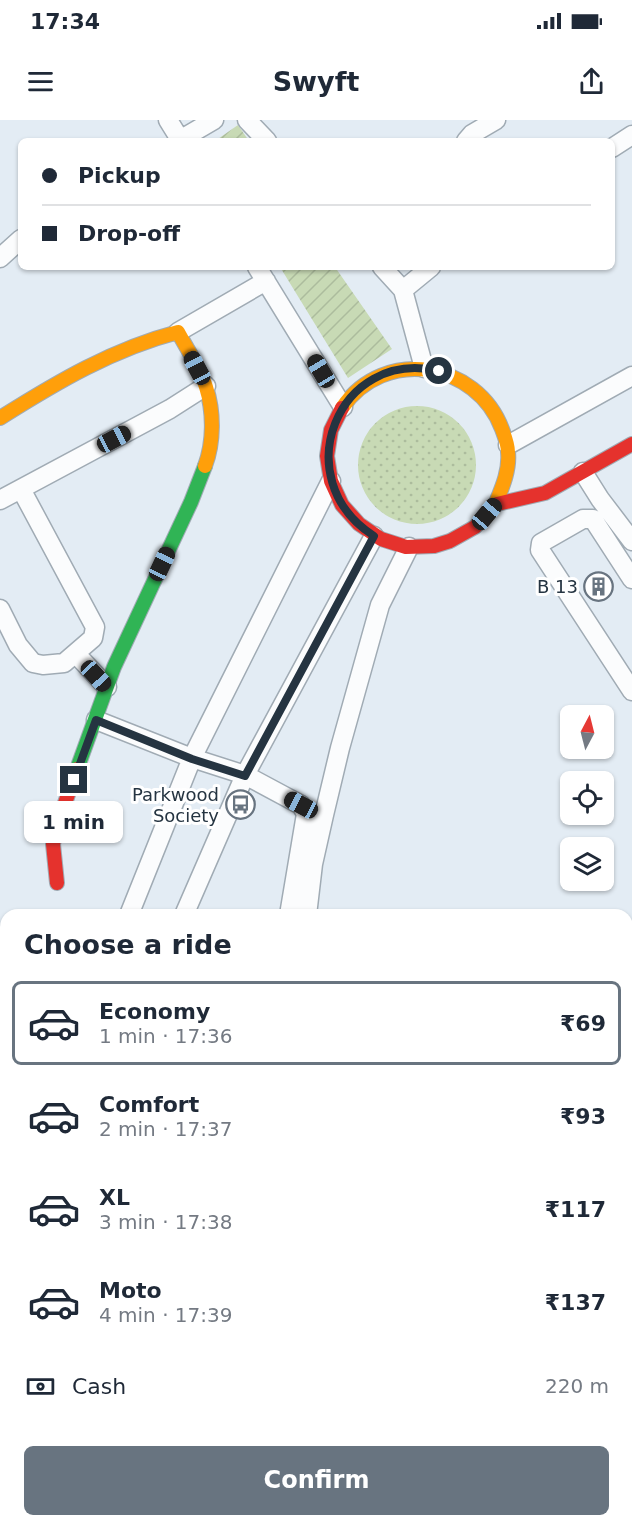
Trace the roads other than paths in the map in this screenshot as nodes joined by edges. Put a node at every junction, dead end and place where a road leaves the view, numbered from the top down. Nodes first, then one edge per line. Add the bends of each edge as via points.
1 (168, 120) edge
2 (214, 120) edge
3 (247, 120) edge
4 (496, 120) edge
5 (632, 135) edge
6 (178, 138) edge
7 (185, 138) edge
8 (264, 138) edge
9 (469, 138) edge
10 (615, 146) edge
11 (18, 241) edge
12 (0, 258) edge
13 (385, 270) edge
14 (427, 270) edge
15 (262, 274) edge
16 (403, 290) junction
17 (178, 332) junction
18 (423, 368) junction
19 (632, 376) edge
20 (206, 386) junction
21 (343, 407) junction
22 (0, 418) edge
23 (632, 444) edge
24 (508, 445) junction
25 (583, 472) junction
26 (331, 481) junction
27 (21, 489) junction
28 (0, 501) edge
29 (495, 505) junction
30 (374, 536) junction
31 (632, 541) edge
32 (409, 547) junction
33 (632, 579) edge
34 (0, 609) edge
35 (76, 654) junction
36 (630, 682) edge
37 (107, 687) junction
38 (96, 720) junction
39 (192, 759) junction
40 (245, 776) junction
41 (57, 883) dead end
42 (131, 909) edge
43 (187, 909) edge
44 (290, 909) edge
45 (308, 909) edge

1 - 6 street
2 - 7 street
3 - 8 street
4 - 9 street
5 - 10 street
11 - 12 street
13 - 16 street
14 - 16 street
15 - 17 street
15 - 21 street
16 - 18 street
17 - 20 street
17 - 22 street via 148,339 55,383
18 - 21 street via 400,369 378,377 358,390
18 - 24 street via 454,375 480,392 498,416
19 - 24 street
20 - 27 street
20 - 37 street via 212,418 210,452
21 - 26 street via 332,430 327,456
23 - 25 street
24 - 29 street via 507,476
25 - 29 street via 537,496
25 - 31 street
26 - 30 street via 342,507
26 - 39 street
27 - 28 street
27 - 35 street via 95,627 93,638
29 - 32 street via 479,524 458,538 434,546
30 - 32 street
30 - 40 street
32 - 45 street via 380,605 340,748 313,864
33 - 36 street via 593,519 583,519 541,543 540,550
34 - 35 street via 18,645 33,663 64,663
35 - 37 street
37 - 38 street
38 - 39 street
38 - 41 street via 52,844
39 - 40 street
39 - 42 street
40 - 43 street
40 - 44 street via 301,805 306,814

